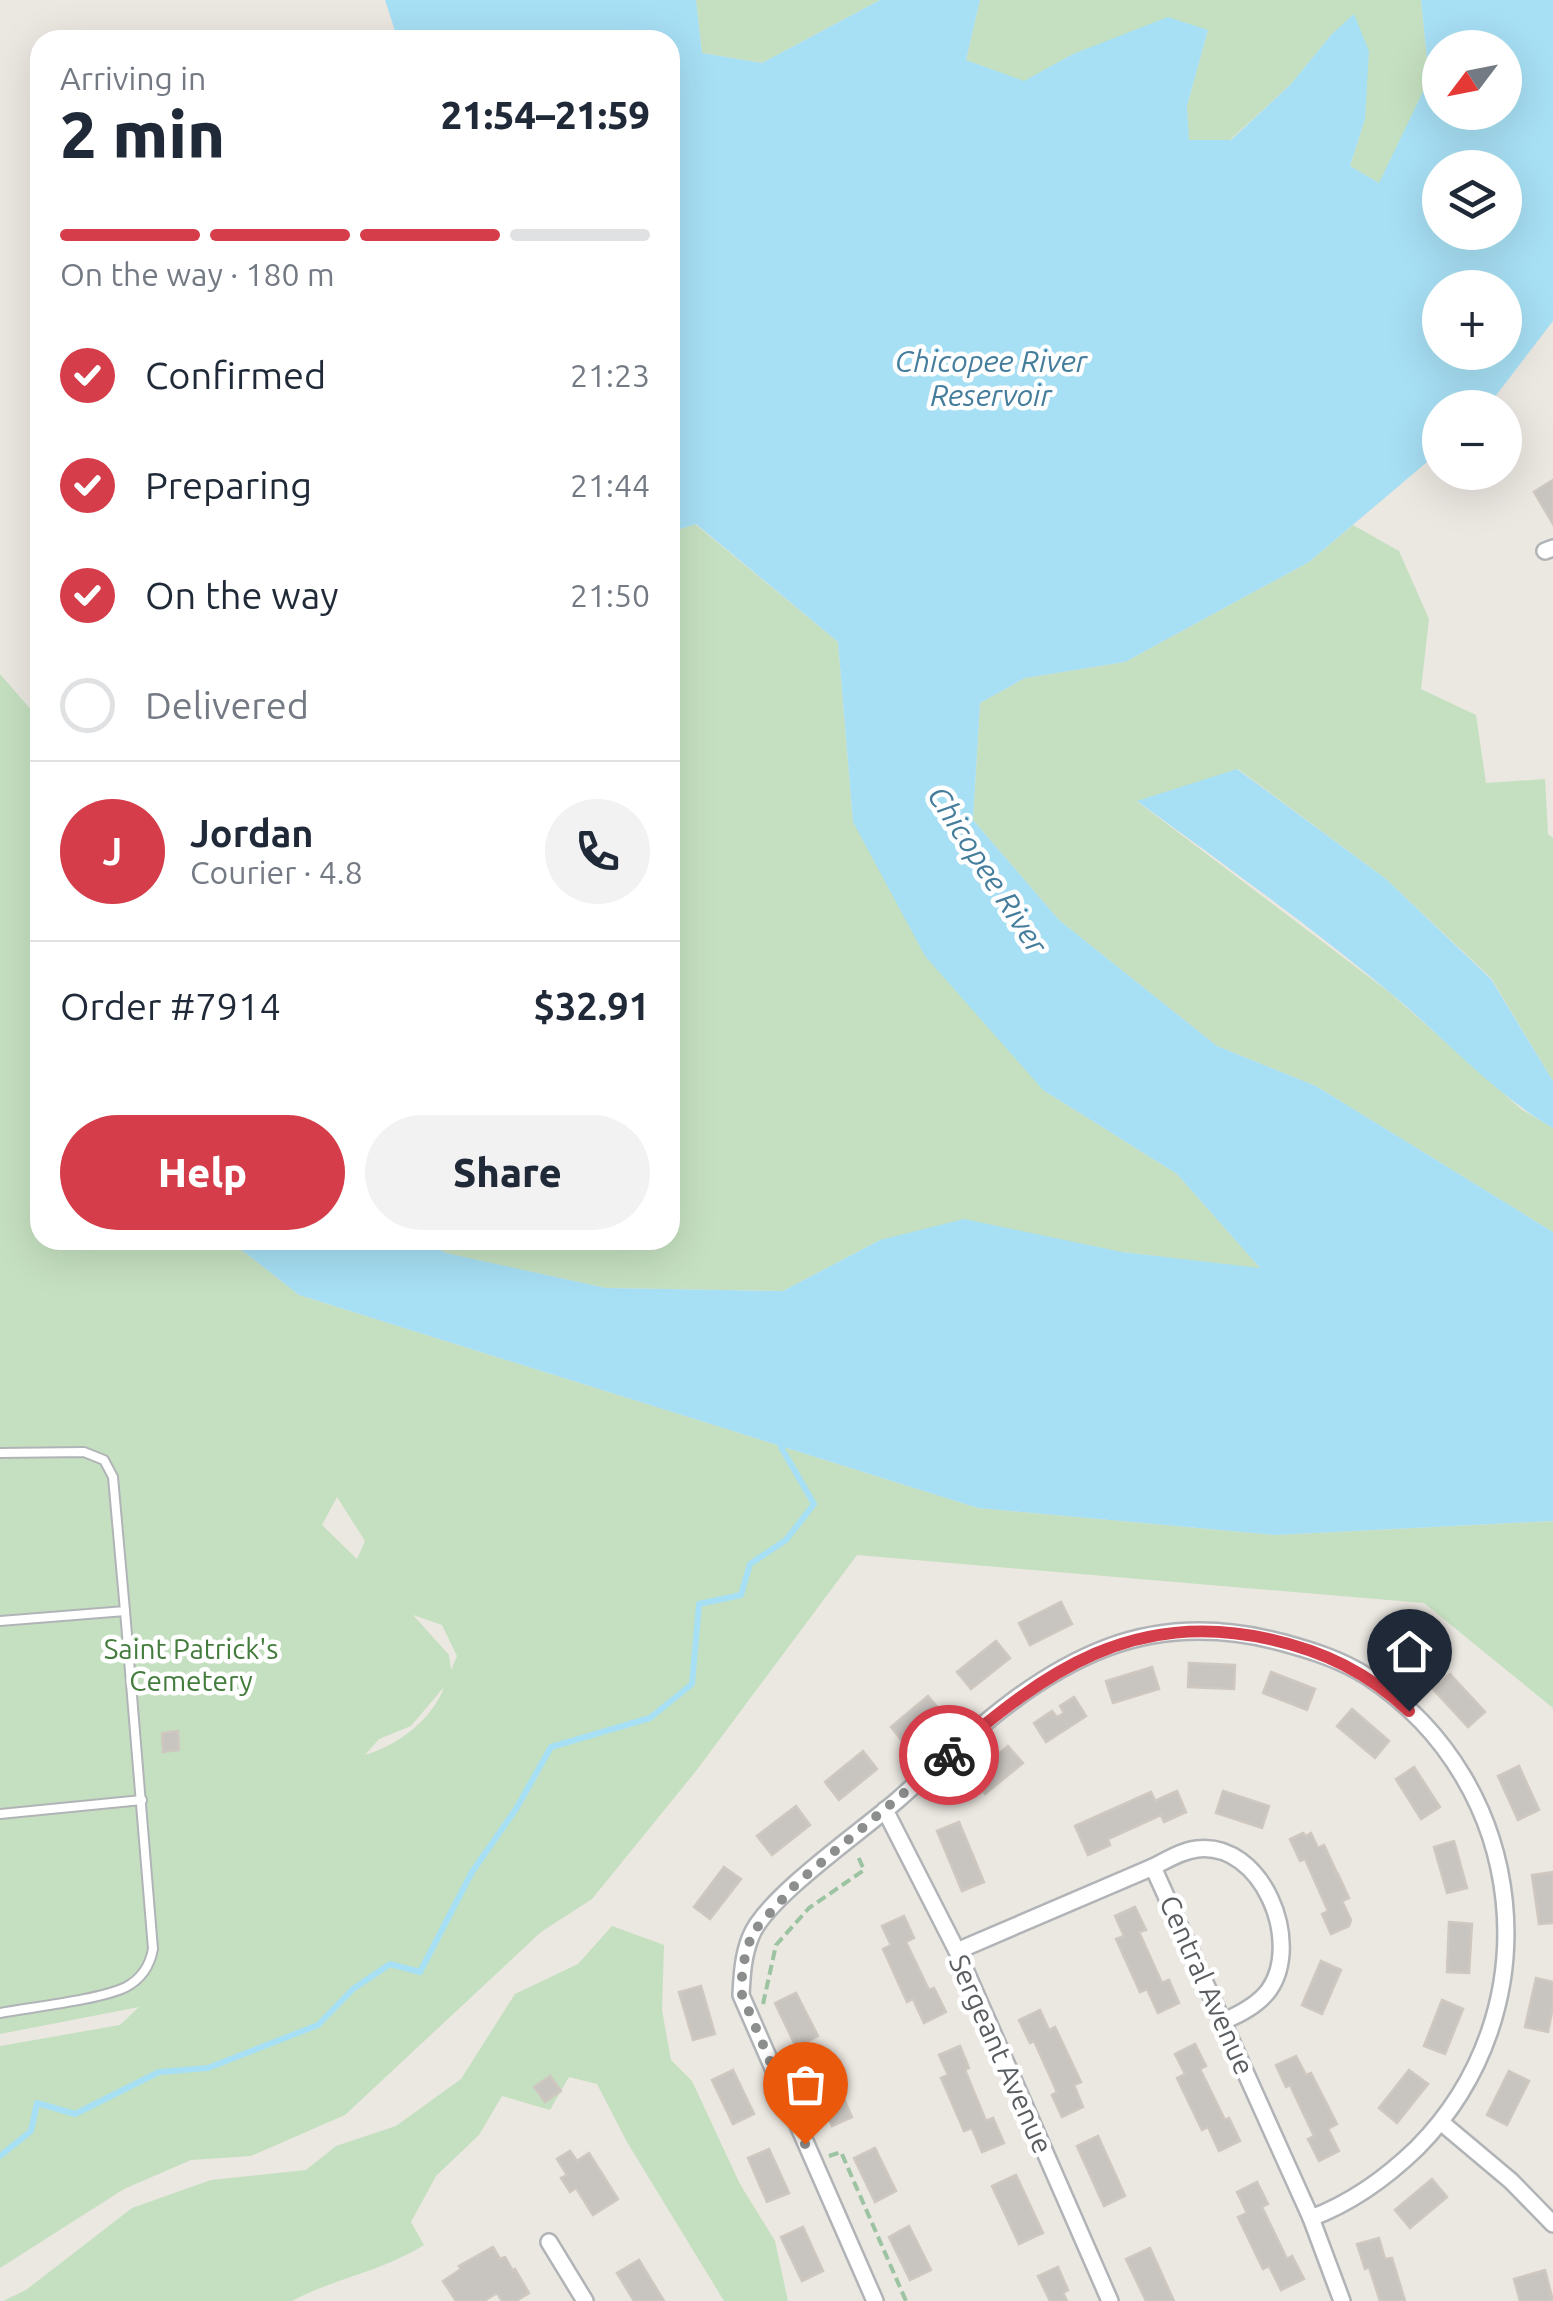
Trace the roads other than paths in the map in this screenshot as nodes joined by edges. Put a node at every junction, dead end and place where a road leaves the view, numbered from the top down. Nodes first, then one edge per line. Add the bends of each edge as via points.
1 (0, 1453) edge
2 (125, 1610) junction
3 (0, 1621) edge
4 (142, 1800) junction
5 (886, 1810) junction
6 (0, 1814) edge
7 (1153, 1867) junction
8 (957, 1951) junction
9 (0, 2013) edge
10 (1224, 2021) junction
11 (1442, 2124) junction
12 (1311, 2218) junction
13 (1553, 2224) edge
14 (549, 2242) dead end
15 (583, 2300) edge
16 (875, 2301) edge
17 (1110, 2301) edge
18 (1342, 2301) edge

1 - 2 lane via 84,1452 104,1460 112,1477
2 - 3 lane
2 - 4 lane
4 - 6 lane
4 - 9 lane via 153,1949 144,1972 114,1991
5 - 8 street, Sergeant Avenue
5 - 11 street via 1040,1681 1136,1639 1189,1630 1249,1635 1308,1650 1365,1675 1409,1711 1461,1774 1487,1823 1504,1878 1508,1940 1501,2000 1482,2057
5 - 16 street via 766,1914 752,1933 742,1968 742,1995 776,2082
7 - 8 street, Central Avenue
7 - 10 street, Central Avenue
7 - 10 street via 1183,1852 1218,1851 1246,1867 1268,1896 1281,1935 1280,1964 1259,2000
8 - 17 street, Sergeant Avenue
10 - 12 street, Central Avenue
11 - 12 street via 1362,2192
11 - 13 street
12 - 18 street, Central Avenue
14 - 15 street

